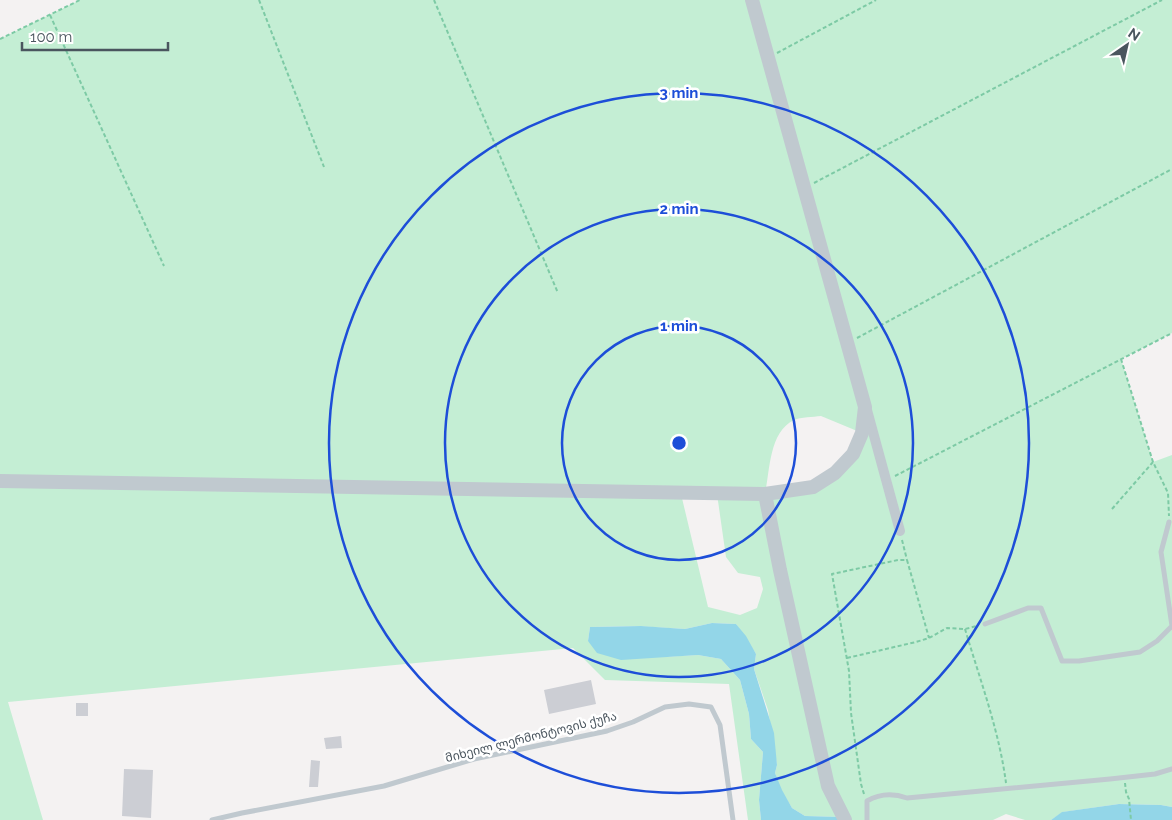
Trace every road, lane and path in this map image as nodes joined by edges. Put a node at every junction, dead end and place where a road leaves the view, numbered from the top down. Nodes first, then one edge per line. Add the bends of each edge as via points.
1 (80, 0) edge
2 (259, 0) edge
3 (434, 0) edge
4 (752, 0) edge
5 (876, 0) edge
6 (1162, 0) edge
7 (50, 15) junction
8 (0, 39) edge
9 (768, 57) junction
10 (324, 166) dead end
11 (1172, 169) edge
12 (805, 188) junction
13 (164, 266) dead end
14 (558, 293) dead end
15 (1172, 333) edge
16 (848, 342) junction
17 (1121, 359) junction
18 (864, 399) junction
19 (1153, 462) junction
20 (886, 480) junction
21 (0, 481) edge
22 (765, 494) junction
23 (1112, 510) dead end
24 (1169, 522) joint
25 (900, 531) joint
26 (907, 560) junction
27 (985, 624) joint
28 (1172, 626) edge
29 (965, 628) junction
30 (929, 638) junction
31 (847, 658) junction
32 (1172, 769) edge
33 (1124, 778) junction
34 (1007, 788) junction
35 (867, 801) junction
36 (212, 820) edge
37 (733, 820) edge
38 (845, 820) edge
39 (867, 820) edge
40 (1131, 820) edge

1 - 7 path
2 - 10 path
3 - 14 path
4 - 9 street
5 - 9 path
6 - 12 path
7 - 8 path
7 - 13 path
9 - 12 street
11 - 16 path
12 - 16 street
15 - 17 path
16 - 18 street
17 - 19 path
17 - 20 path
18 - 20 street
18 - 22 street via 862,433 853,454 835,473 813,487
19 - 23 path
19 - 24 path via 1168,493
20 - 25 street
21 - 22 street
22 - 38 street via 828,786
24 - 28 lane via 1161,552
25 - 26 path
26 - 30 path
26 - 31 path via 832,574
27 - 28 lane via 1028,608 1041,608 1062,661 1140,652
27 - 29 path
29 - 30 path via 947,628
29 - 34 path via 990,707
30 - 31 path
31 - 35 path via 861,784
32 - 33 lane
33 - 34 lane
33 - 40 path
34 - 35 lane via 907,798 896,794
35 - 39 lane
36 - 37 lane, მიხეილ ლერმონტოვის ქუჩა via 384,786 474,759 607,731 664,707 690,704 711,707 720,726

